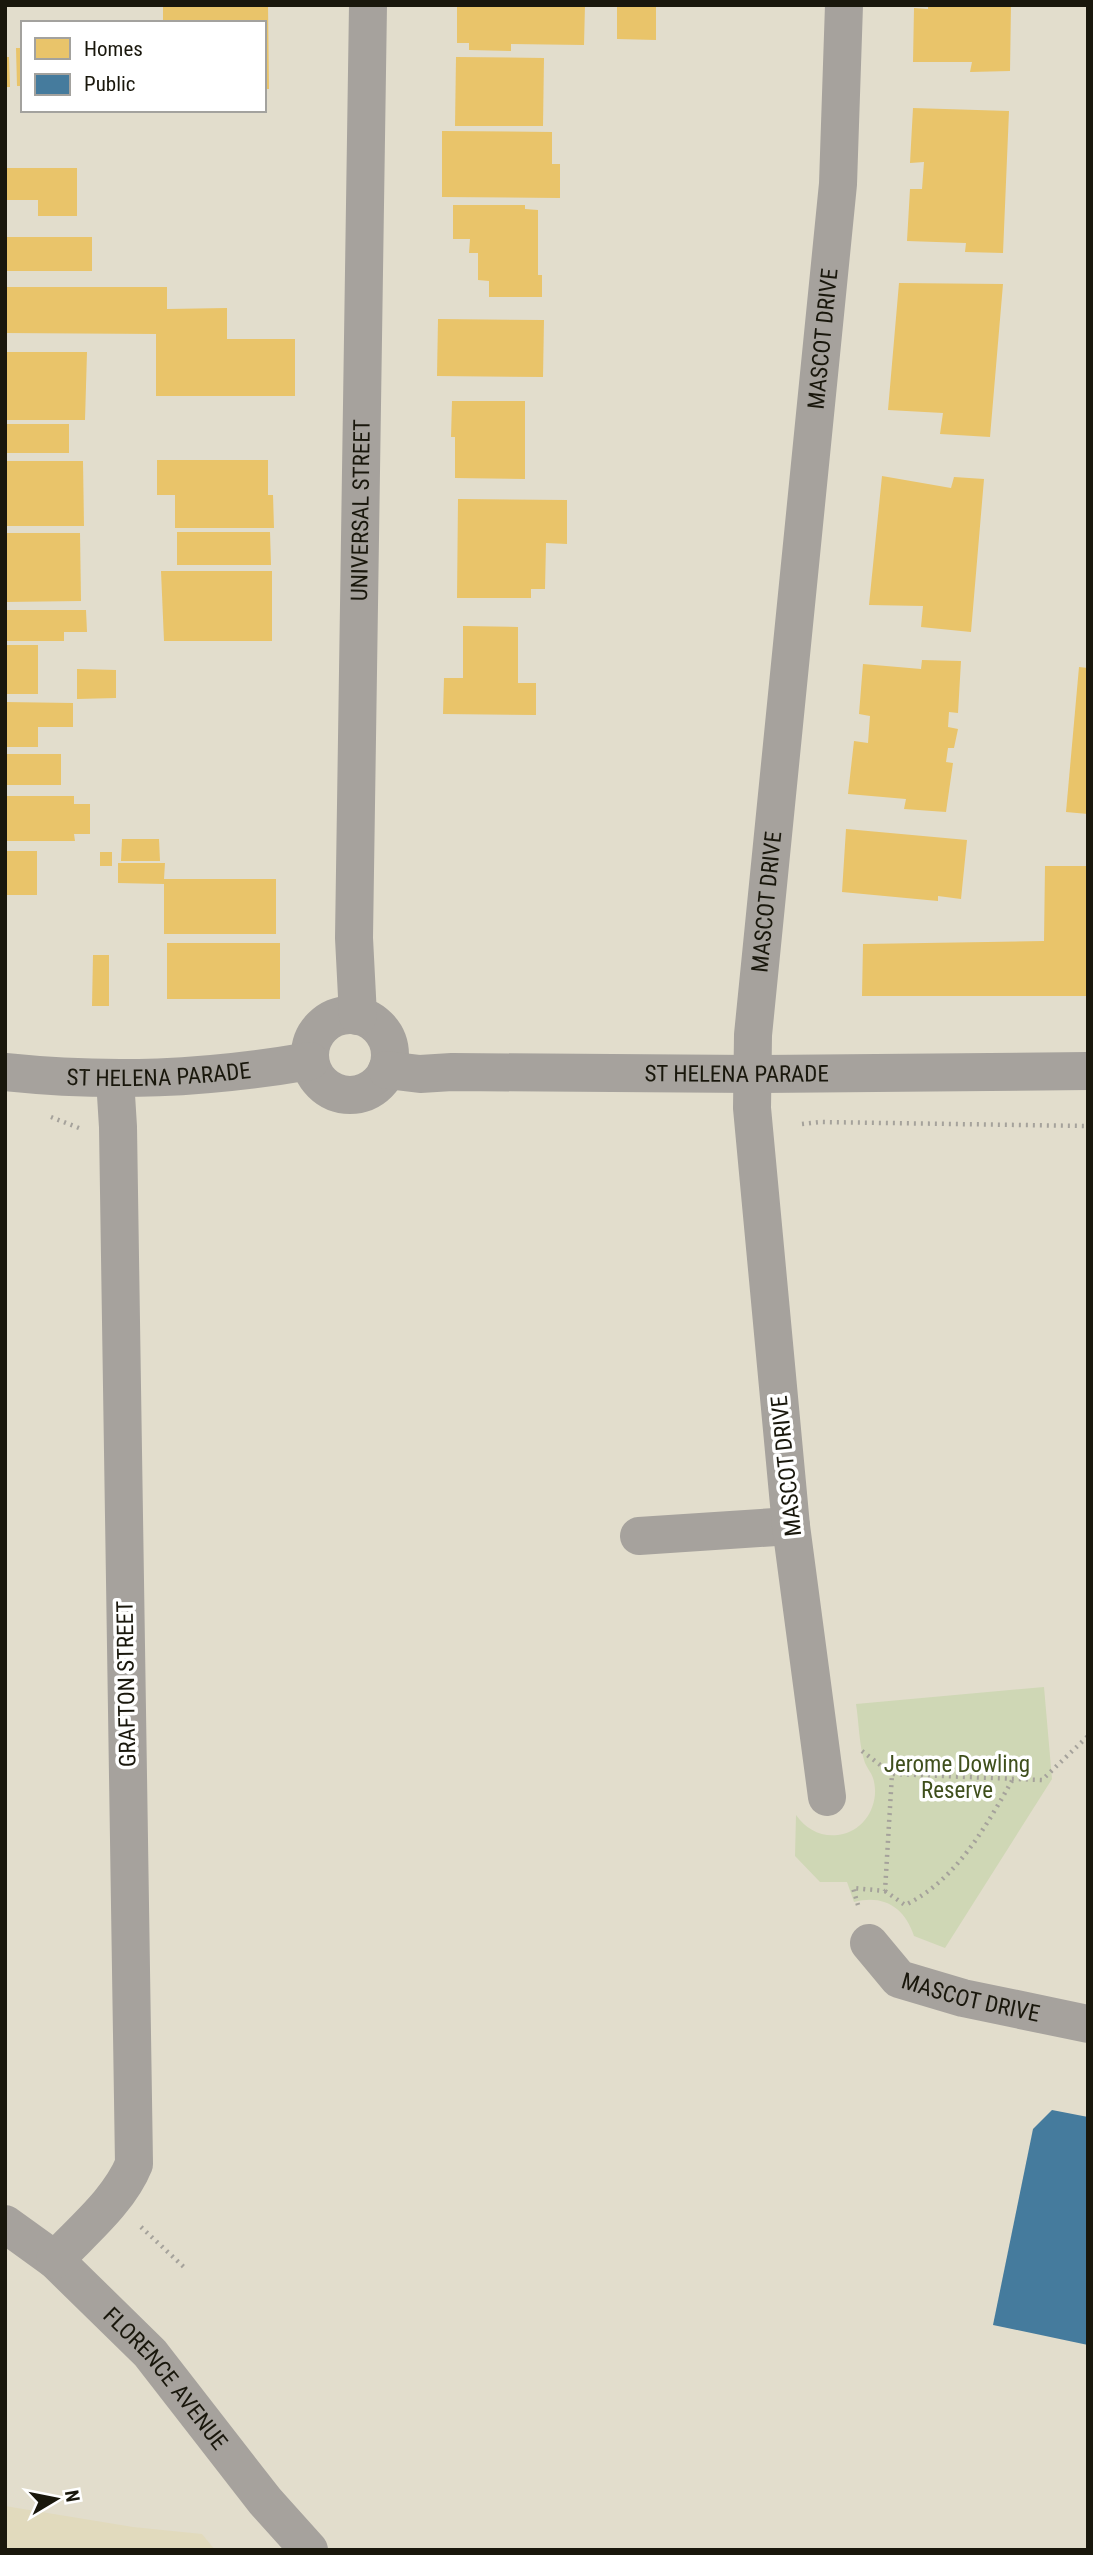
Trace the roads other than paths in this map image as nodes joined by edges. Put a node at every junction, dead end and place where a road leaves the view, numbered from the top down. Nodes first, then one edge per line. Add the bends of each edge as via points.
1 (368, 5) edge
2 (844, 5) edge
3 (358, 1016) junction
4 (310, 1061) junction
5 (387, 1070) junction
6 (1088, 1071) edge
7 (5, 1072) edge
8 (753, 1074) junction
9 (115, 1079) junction
10 (791, 1526) junction
11 (639, 1536) dead end
12 (827, 1797) dead end
13 (869, 1943) road end
14 (1088, 2024) edge
15 (5, 2224) edge
16 (55, 2260) junction
17 (309, 2550) edge

1 - 3 street, UNIVERSAL STREET via 354,937
2 - 8 street, MASCOT DRIVE via 838,184 754,1021
3 - 4 street via 333,1019 323,1026 315,1036
3 - 5 street via 371,1021 388,1043
4 - 5 street via 322,1084 345,1095 371,1090
4 - 9 street, ST HELENA PARADE via 190,1078
5 - 8 street, ST HELENA PARADE via 420,1074
6 - 8 street, ST HELENA PARADE
7 - 9 street, ST HELENA PARADE
8 - 10 street, MASCOT DRIVE via 752,1108
9 - 16 street, GRAFTON STREET via 134,2164 112,2199
10 - 11 street
10 - 12 street, MASCOT DRIVE
13 - 14 street, MASCOT DRIVE via 899,1979 963,1998
15 - 16 street, FLORENCE AVENUE
16 - 17 street, FLORENCE AVENUE via 150,2353

